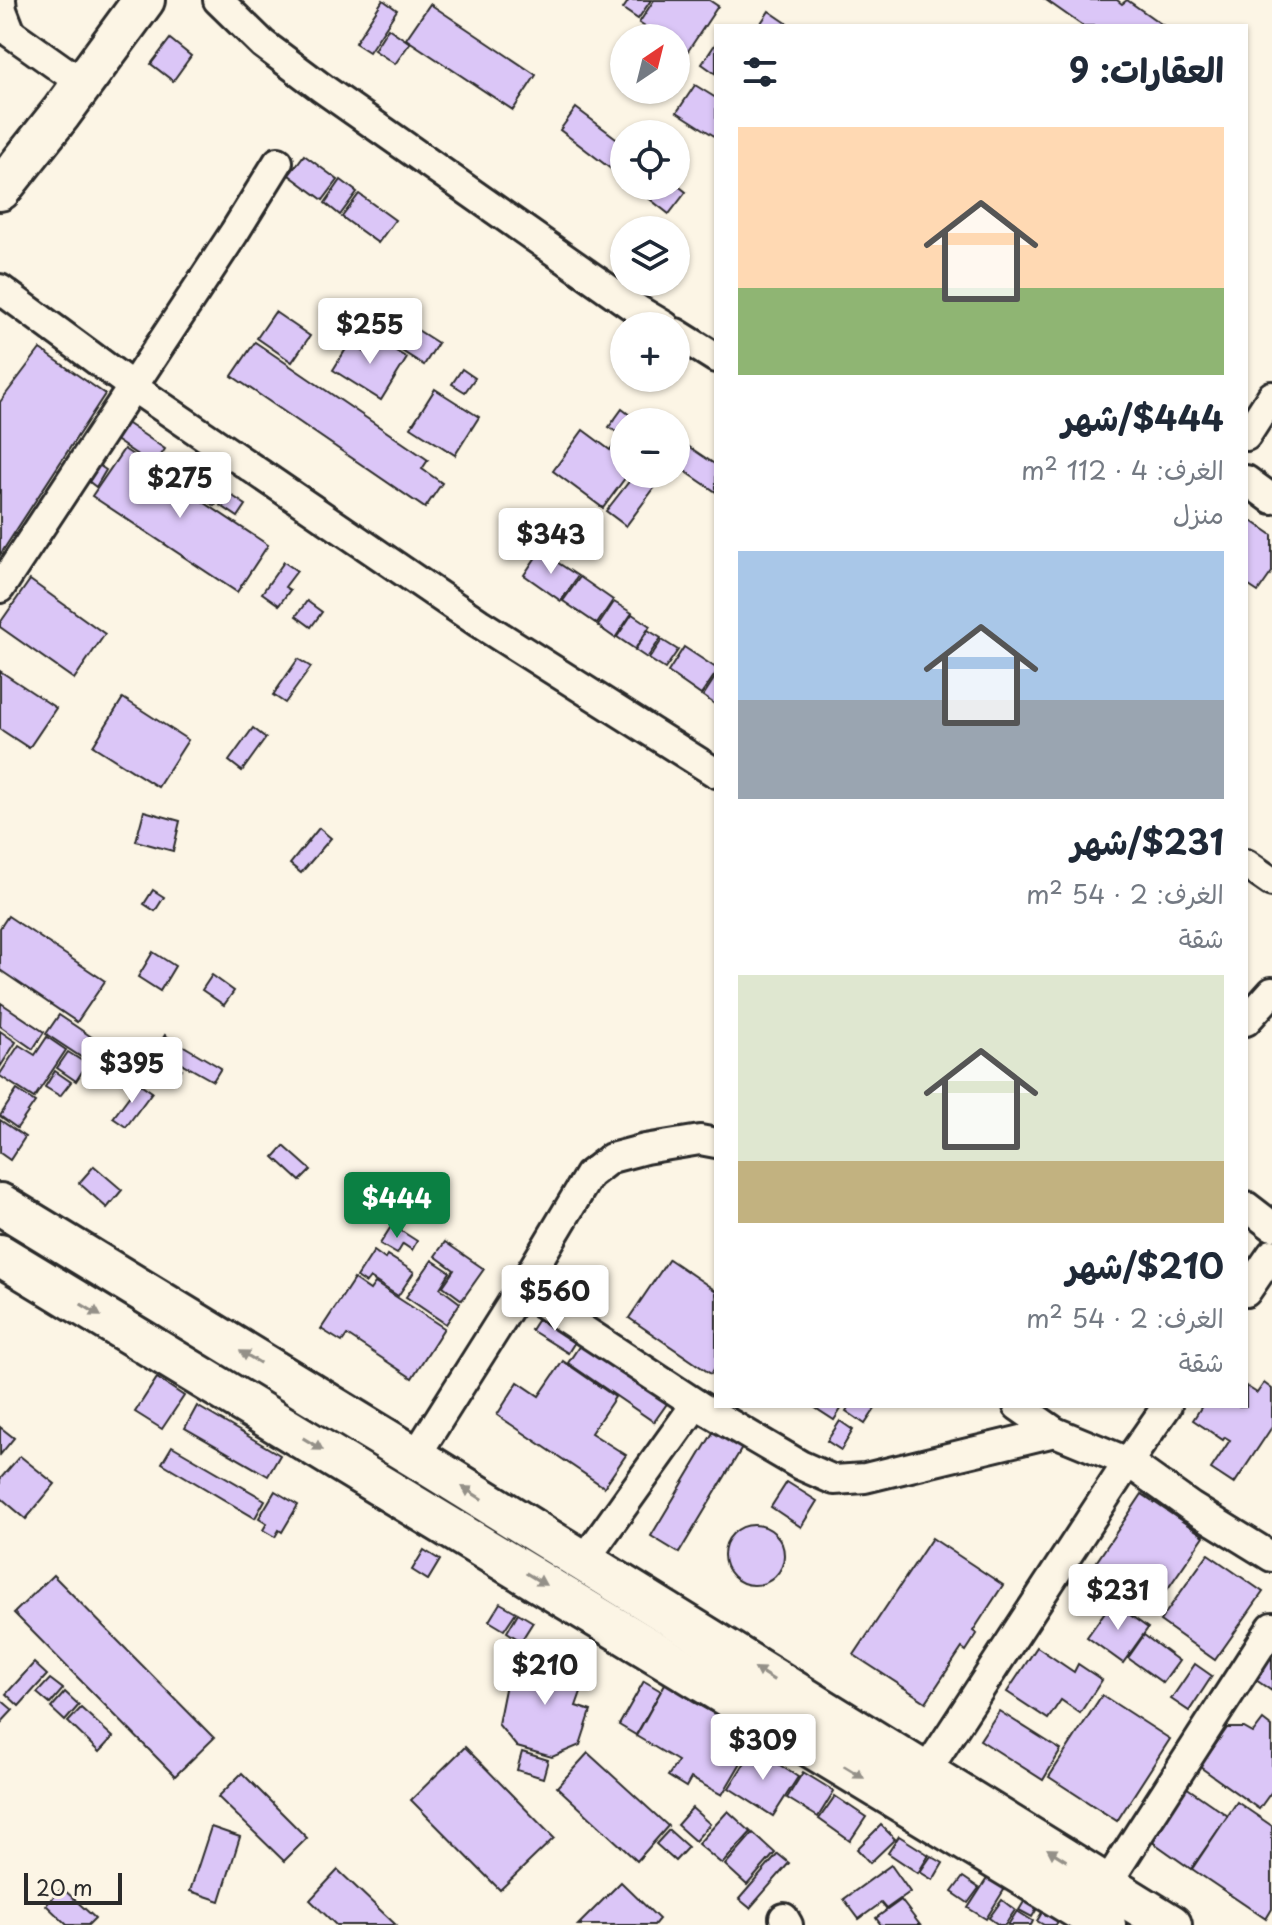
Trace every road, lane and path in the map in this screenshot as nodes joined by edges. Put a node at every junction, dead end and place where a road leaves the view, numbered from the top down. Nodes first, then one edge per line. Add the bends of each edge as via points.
1 (1, 0) edge
2 (144, 0) edge
3 (218, 0) edge
4 (83, 84) junction
5 (278, 162) dead end
6 (0, 190) edge
7 (0, 289) edge
8 (641, 312) edge
9 (133, 387) junction
10 (1272, 396) edge
11 (1248, 433) edge
12 (1248, 481) edge
13 (1272, 499) edge
14 (0, 588) edge
15 (714, 772) edge
16 (1272, 992) edge
17 (1248, 1019) edge
18 (714, 1143) edge
19 (0, 1204) edge
20 (1248, 1208) edge
21 (1272, 1226) edge
22 (62, 1242) junction
23 (1272, 1254) edge
24 (0, 1255) edge
25 (39, 1278) junction
26 (521, 1289) junction
27 (1248, 1289) edge
28 (696, 1404) junction
29 (1021, 1408) edge
30 (1166, 1408) edge
31 (1055, 1432) junction
32 (415, 1457) junction
33 (1128, 1462) junction
34 (505, 1537) junction
35 (1272, 1557) edge
36 (583, 1562) junction
37 (1272, 1627) edge
38 (925, 1773) junction
39 (1106, 1885) junction
40 (1105, 1925) edge
41 (1171, 1925) edge

1 - 4 street via 11,33
2 - 4 main road
3 - 8 street via 263,44 322,88
4 - 6 main road
5 - 9 street
7 - 9 street
9 - 14 street
9 - 15 street via 479,623
10 - 11 street
12 - 13 street
16 - 17 street
18 - 26 street via 700,1140 611,1158 589,1175
19 - 22 main road
20 - 21 street
22 - 25 main road
32 -> 22 main road
23 - 27 street
24 - 25 main road
25 -> 34 main road
26 - 28 street
26 - 32 street
28 - 31 street via 834,1480 865,1478
28 - 36 street
29 - 31 street
30 - 33 street
31 - 33 street
34 -> 32 main road
33 - 35 street
33 - 38 street
34 - 36 main road
34 -> 40 main road
38 -> 36 main road
37 - 39 street
39 -> 38 main road
39 - 41 main road

